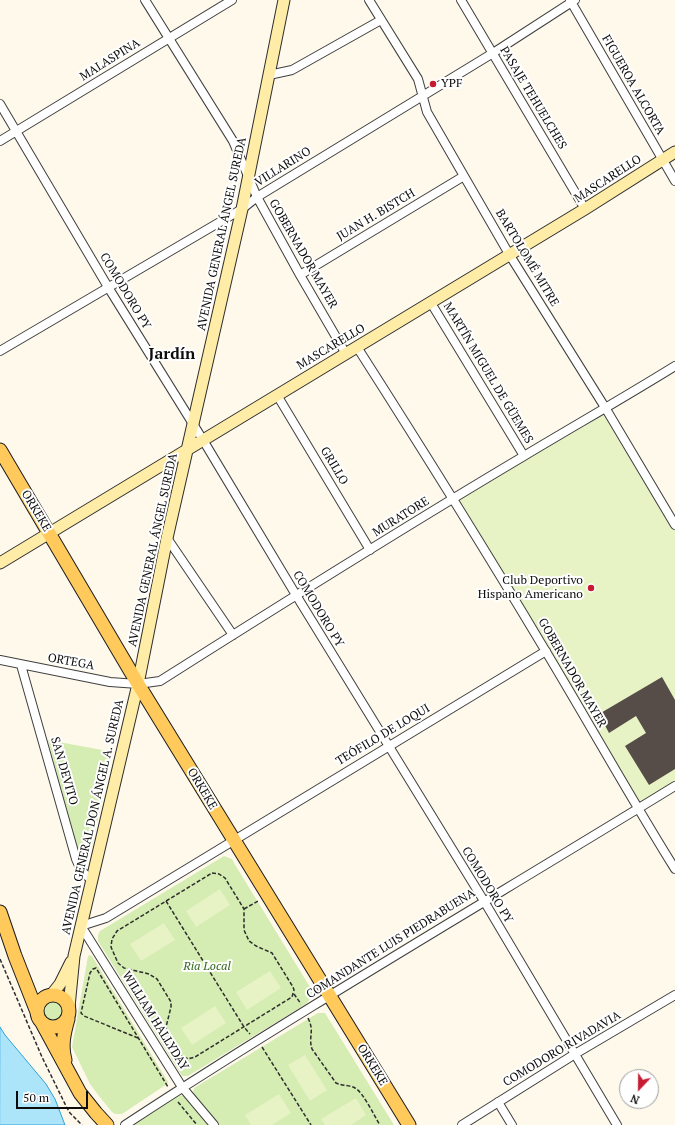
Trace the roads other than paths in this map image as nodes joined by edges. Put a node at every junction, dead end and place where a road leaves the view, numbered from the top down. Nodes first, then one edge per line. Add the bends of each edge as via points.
1 (145, 0) edge
2 (232, 0) edge
3 (284, 0) edge
4 (369, 0) edge
5 (461, 0) edge
6 (572, 1) edge
7 (381, 20) junction
8 (168, 38) junction
9 (493, 53) junction
10 (269, 75) junction
11 (422, 95) junction
12 (0, 104) edge
13 (17, 131) junction
14 (0, 141) edge
15 (675, 152) edge
16 (662, 160) junction
17 (464, 176) junction
18 (247, 178) junction
19 (675, 181) edge
20 (256, 197) junction
21 (242, 209) junction
22 (585, 209) junction
23 (509, 254) junction
24 (300, 275) junction
25 (108, 287) junction
26 (431, 303) junction
27 (357, 347) junction
28 (0, 351) edge
29 (346, 354) junction
30 (675, 366) edge
31 (277, 395) junction
32 (606, 409) junction
33 (194, 425) junction
34 (203, 440) junction
35 (187, 449) junction
36 (0, 450) edge
37 (524, 456) junction
38 (454, 499) junction
39 (675, 525) edge
40 (50, 534) junction
41 (168, 538) junction
42 (370, 550) junction
43 (0, 563) edge
44 (296, 595) junction
45 (233, 635) junction
46 (546, 651) junction
47 (0, 660) edge
48 (21, 665) junction
49 (138, 684) junction
50 (388, 746) junction
51 (675, 786) edge
52 (637, 809) junction
53 (234, 841) junction
54 (675, 869) edge
55 (91, 880) junction
56 (484, 901) junction
57 (0, 912) edge
58 (81, 926) junction
59 (15, 956) junction
60 (74, 956) junction
61 (50, 995) junction
62 (675, 995) edge
63 (330, 996) junction
64 (68, 1013) junction
65 (39, 1017) junction
66 (575, 1054) junction
67 (69, 1076) junction
68 (182, 1087) junction
69 (498, 1102) junction
70 (107, 1125) edge
71 (125, 1125) edge
72 (214, 1125) edge
73 (409, 1125) edge
74 (462, 1125) edge
75 (512, 1125) edge
76 (617, 1125) edge

1 - 8 street, GOBERNADOR MAYER
2 - 8 street, MALASPINA
3 - 10 main road, AVENIDA GENERAL ÁNGEL SUREDA
4 - 7 street, BARTOLOMÉ MITRE
5 - 9 street, PASAJE TEHUELCHES
6 - 9 street, VILLARINO
6 - 16 street, FIGUEROA ALCORTA
7 - 10 street via 292,70
7 - 11 street, BARTOLOMÉ MITRE via 418,79
8 - 13 street, MALASPINA
8 - 18 street, GOBERNADOR MAYER via 233,141
9 - 11 street, VILLARINO
9 - 22 street, PASAJE TEHUELCHES
10 - 18 main road, AVENIDA GENERAL ÁNGEL SUREDA
11 - 17 street, BARTOLOMÉ MITRE via 427,112
11 - 20 street, VILLARINO
12 - 13 street, COMODORO PY
13 - 14 street, MALASPINA
13 - 25 street, COMODORO PY
15 - 16 main road, MASCARELLO
16 - 19 street, FIGUEROA ALCORTA
16 - 22 main road, MASCARELLO
17 - 23 street, BARTOLOMÉ MITRE
17 - 24 street, JUAN H. BISTCH
18 - 20 street, GOBERNADOR MAYER
18 - 21 main road, AVENIDA GENERAL ÁNGEL SUREDA
20 - 21 street, VILLARINO
20 - 24 street, GOBERNADOR MAYER
21 - 25 street, VILLARINO
21 - 33 main road, AVENIDA GENERAL ÁNGEL SUREDA
22 - 23 main road, MASCARELLO
23 - 26 main road, MASCARELLO
23 - 32 street, BARTOLOMÉ MITRE
24 - 29 street, GOBERNADOR MAYER
25 - 28 street, VILLARINO
25 - 33 street, COMODORO PY
26 - 27 main road, MASCARELLO
26 - 37 street, MARTÍN MIGUEL DE GÜEMES
27 - 29 main road, MASCARELLO
27 - 38 street, GOBERNADOR MAYER
29 - 31 main road, MASCARELLO
30 - 32 street, MURATORE
31 - 34 main road, MASCARELLO
31 - 42 street, GRILLO
32 - 37 street, MURATORE
32 - 39 street, BARTOLOMÉ MITRE
33 - 34 street, COMODORO PY
33 - 35 main road, AVENIDA GENERAL ÁNGEL SUREDA
34 - 35 main road, MASCARELLO
34 - 44 street, COMODORO PY
35 - 40 main road, MASCARELLO
35 - 41 main road, AVENIDA GENERAL ÁNGEL SUREDA
36 - 40 main road, ORKEKE
37 - 38 street, MURATORE
38 - 42 street, MURATORE
38 - 46 street, GOBERNADOR MAYER
40 - 43 main road, MASCARELLO
40 - 49 main road, ORKEKE
41 - 45 street
41 - 49 main road, AVENIDA GENERAL ÁNGEL SUREDA
42 - 44 street, MURATORE
44 - 45 street, MURATORE
44 - 50 street, COMODORO PY
45 - 49 street, MURATORE via 160,681
46 - 50 street, TEÓFILO DE LOQUI
46 - 52 street, GOBERNADOR MAYER
47 - 48 street, ORTEGA
48 - 49 street, ORTEGA via 110,682
48 - 55 street, SAN DEVITO via 76,859 81,870
49 - 53 main road, ORKEKE
49 - 55 main road, AVENIDA GENERAL DON ÁNGEL A. SUREDA
50 - 53 street, TEÓFILO DE LOQUI
50 - 56 street, COMODORO PY
51 - 52 street, COMANDANTE LUIS PIEDRABUENA
52 - 54 street, GOBERNADOR MAYER
52 - 56 street, COMANDANTE LUIS PIEDRABUENA
53 - 58 street, TEÓFILO DE LOQUI via 106,918
53 - 63 main road, ORKEKE
55 - 58 main road, AVENIDA GENERAL DON ÁNGEL A. SUREDA
56 - 63 street, COMANDANTE LUIS PIEDRABUENA
56 - 66 street, COMODORO PY
57 - 59 main road
58 - 60 main road, AVENIDA GENERAL DON ÁNGEL A. SUREDA
58 - 68 street, WILLIAM HALLYDAY
59 - 61 main road via 36,987
59 - 65 main road
60 - 61 main road, AVENIDA GENERAL DON ÁNGEL A. SUREDA via 60,984
60 - 64 main road, AVENIDA GENERAL DON ÁNGEL A. SUREDA
61 - 64 main road via 61,996 68,1003
61 - 65 main road via 40,1001
62 - 66 street, COMODORO RIVADAVIA
63 - 68 street, COMANDANTE LUIS PIEDRABUENA
63 - 73 main road, ORKEKE
64 - 65 main road via 60,1026 56,1027 51,1027
64 - 67 main road via 63,1046
65 - 67 main road
66 - 69 street, COMODORO RIVADAVIA
66 - 76 street, COMODORO PY
67 - 70 main road
68 - 71 street, COMANDANTE LUIS PIEDRABUENA via 174,1096
68 - 72 street, WILLIAM HALLYDAY
69 - 74 street, COMODORO RIVADAVIA
69 - 75 street

